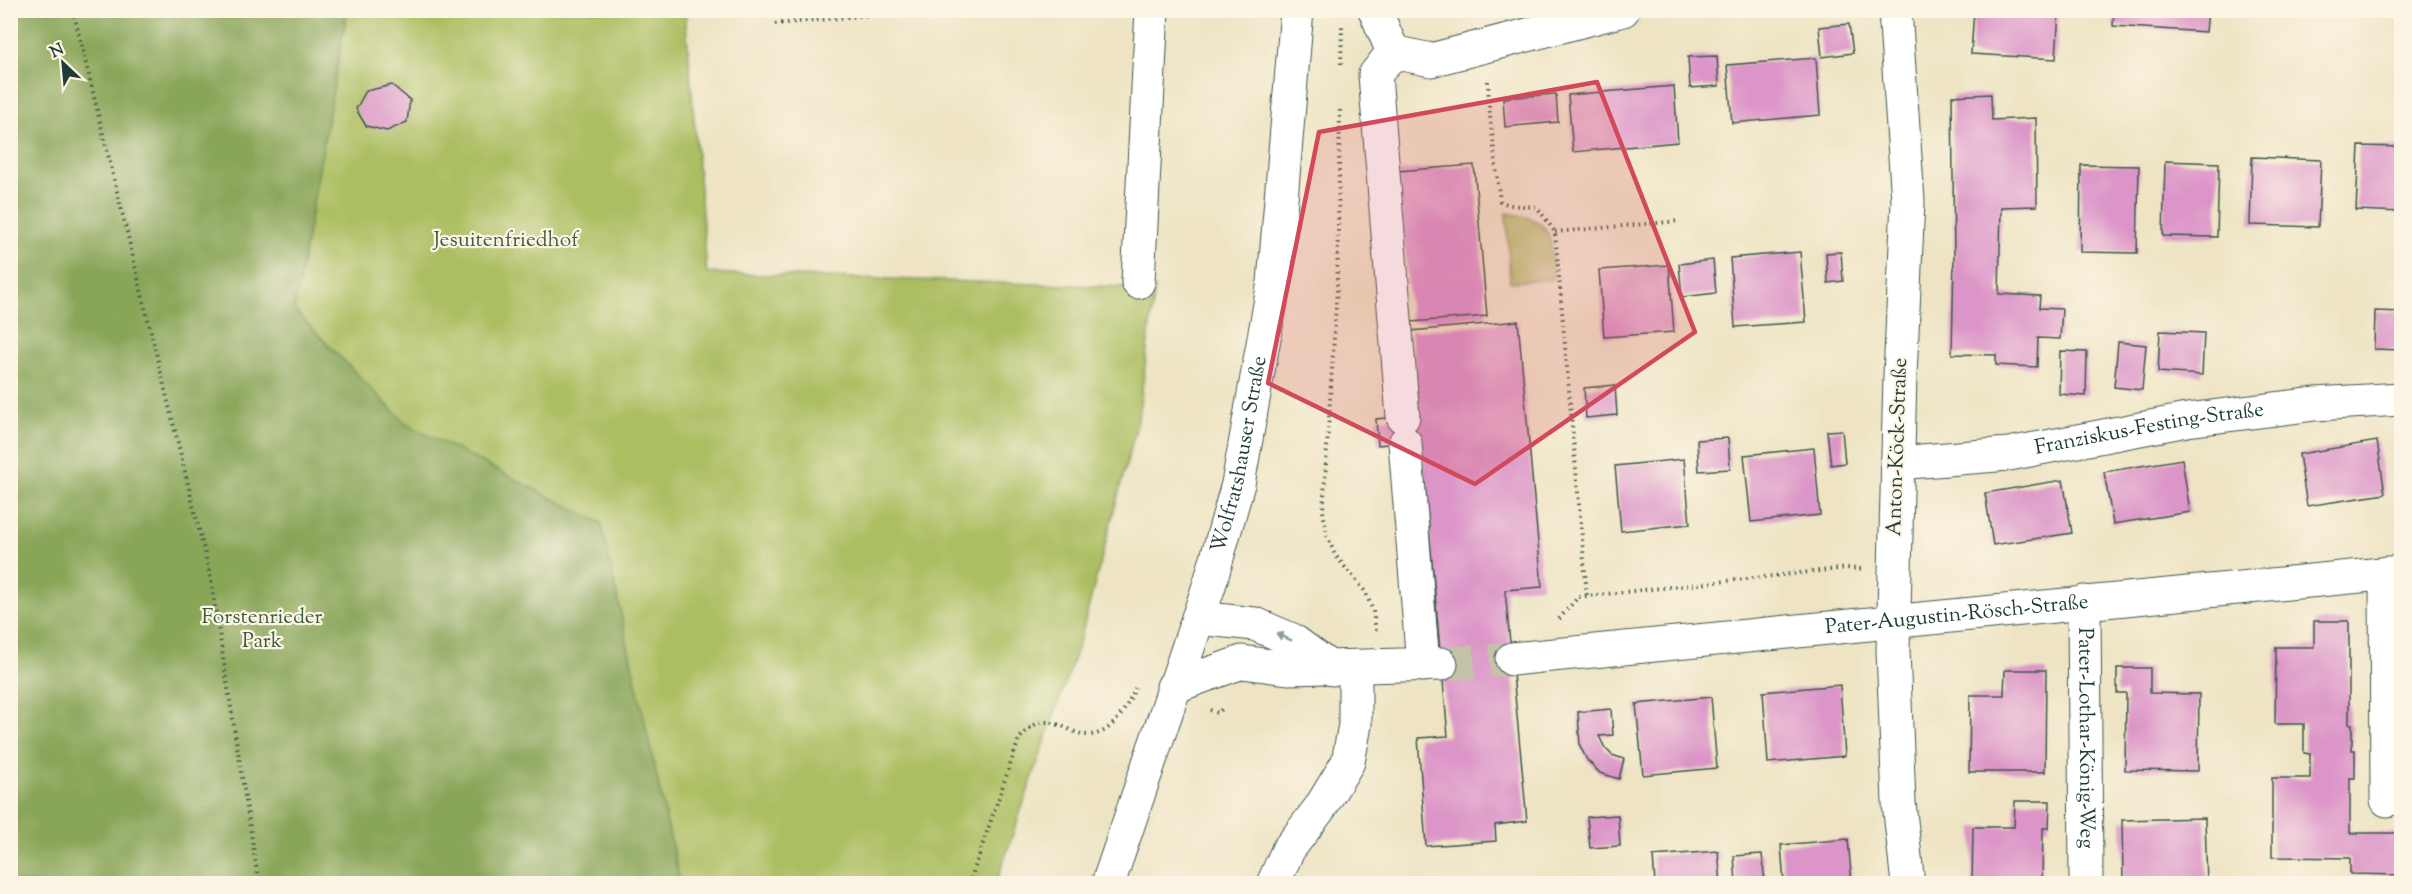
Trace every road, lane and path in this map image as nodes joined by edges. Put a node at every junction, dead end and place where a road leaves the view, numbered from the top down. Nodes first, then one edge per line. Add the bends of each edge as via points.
1 (73, 10) edge
2 (924, 10) edge
3 (1152, 10) edge
4 (1297, 10) edge
5 (1375, 10) edge
6 (1623, 10) edge
7 (1895, 10) edge
8 (1343, 22) dead end
9 (775, 24) dead end
10 (1488, 47) junction
11 (1393, 52) junction
12 (1341, 67) dead end
13 (1340, 101) dead end
14 (1680, 221) dead end
15 (1555, 232) junction
16 (1138, 282) dead end
17 (2402, 399) edge
18 (1897, 463) junction
19 (1894, 572) junction
20 (2394, 572) edge
21 (1587, 595) junction
22 (2084, 602) junction
23 (1198, 618) junction
24 (1893, 621) junction
25 (1552, 627) dead end
26 (1377, 640) dead end
27 (1512, 659) tunnel mouth
28 (1242, 662) junction
29 (1344, 668) junction
30 (1172, 691) junction
31 (2387, 800) dead end
32 (2086, 876) dead end
33 (259, 884) edge
34 (969, 884) edge
35 (1108, 884) edge
36 (1273, 884) edge
37 (1908, 884) edge

1 - 33 path via 210,575
2 - 9 path
3 - 16 street
4 - 23 street, Wolfratshauser Straße via 1274,282 1238,484
5 - 11 street
6 - 10 street
7 - 18 street, Anton-Köck-Straße via 1908,201
8 - 12 path
10 - 11 street via 1431,60
10 - 15 path via 1489,106 1500,201 1537,207
11 - 29 street via 1375,75 1404,430 1432,664
13 - 26 path via 1337,289 1323,511 1335,555 1365,591
14 - 15 path
15 - 21 path
17 - 18 street, Franziskus-Festing-Straße via 2315,404 2187,420 2009,454
18 - 19 street, Anton-Köck-Straße
19 - 21 path via 1847,568
19 - 24 street, Anton-Köck-Straße
20 - 22 street, Pater-Augustin-Rösch-Straße
20 - 31 street
21 - 25 path via 1578,597
22 - 24 street, Pater-Augustin-Rösch-Straße
22 - 32 street, Pater-Lothar-König-Weg
23 - 28 street
29 -> 23 street via 1255,624
23 - 30 street, Wolfratshauser Straße
24 - 27 street, Pater-Augustin-Rösch-Straße
24 - 37 street, Anton-Köck-Straße via 1899,803
28 - 29 street via 1288,668
28 - 30 street
29 - 36 street via 1355,724 1348,762 1288,850
30 - 34 path via 1136,684 1128,705 1101,732 1087,735 1046,722 1029,727 1019,739
30 - 35 street, Wolfratshauser Straße

